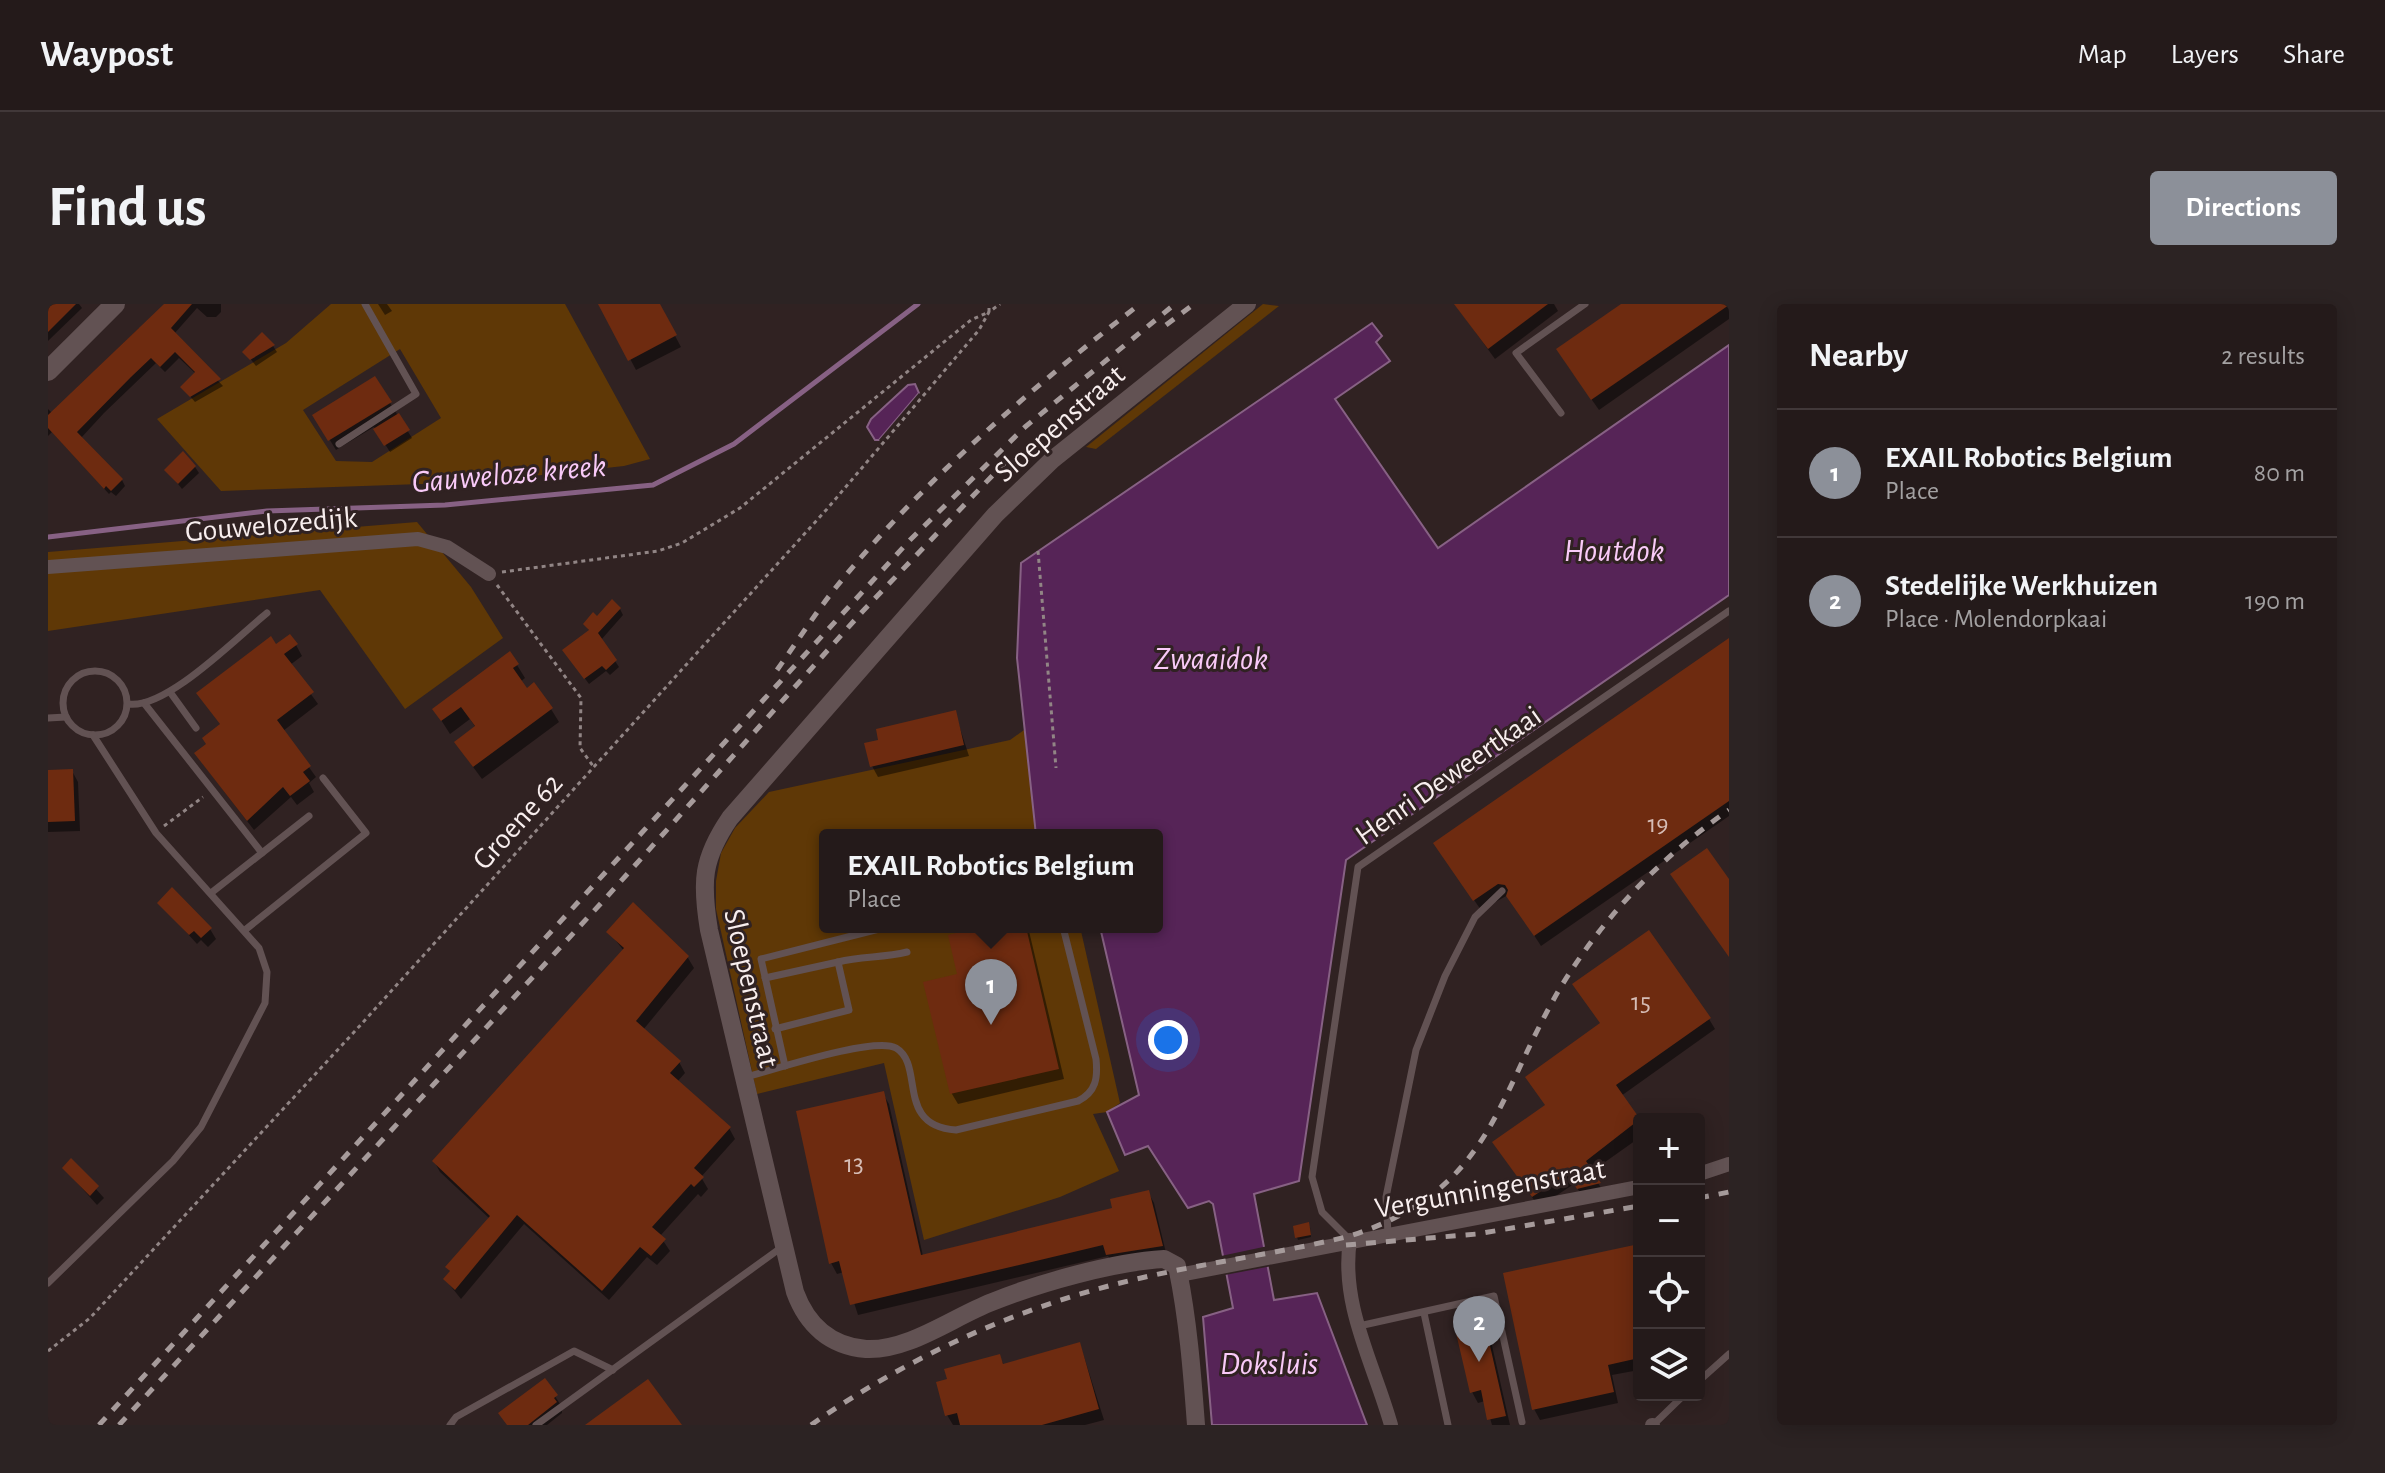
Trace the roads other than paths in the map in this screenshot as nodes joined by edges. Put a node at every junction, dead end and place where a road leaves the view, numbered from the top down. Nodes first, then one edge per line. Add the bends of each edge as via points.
1 (115, 304) edge
2 (365, 304) edge
3 (1247, 304) edge
4 (1585, 304) edge
5 (48, 371) edge
6 (1561, 413) dead end
7 (339, 444) dead end
8 (48, 567) edge
9 (489, 574) road end
10 (1729, 611) edge
11 (267, 613) dead end
12 (170, 692) junction
13 (144, 703) junction
14 (128, 704) junction
15 (66, 717) junction
16 (48, 718) edge
17 (196, 728) dead end
18 (93, 735) junction
19 (323, 778) dead end
20 (309, 816) dead end
21 (262, 853) junction
22 (1502, 891) dead end
23 (211, 893) junction
24 (245, 930) junction
25 (863, 933) edge
26 (1064, 933) edge
27 (907, 952) dead end
28 (838, 962) junction
29 (765, 978) junction
30 (775, 1029) junction
31 (785, 1066) junction
32 (743, 1077) junction
33 (1729, 1164) edge
34 (1705, 1172) edge
35 (1633, 1188) edge
36 (1388, 1234) junction
37 (1350, 1240) junction
38 (783, 1246) junction
39 (1179, 1275) junction
40 (48, 1283) edge
41 (1424, 1313) junction
42 (1359, 1326) junction
43 (1729, 1354) edge
44 (613, 1370) junction
45 (1705, 1376) edge
46 (1678, 1401) edge
47 (1522, 1422) dead end
48 (450, 1425) edge
49 (536, 1425) edge
50 (1196, 1425) edge
51 (1391, 1425) edge
52 (1448, 1425) edge
53 (1652, 1425) edge

1 - 5 main road
2 - 7 lane via 416,394
3 - 32 street, Sloepenstraat via 1052,460 995,515 716,839 707,859 704,901
4 - 6 lane via 1516,353
8 - 9 street, Gouwelozedijk via 418,539 447,547
10 - 37 lane, Henri Deweertkaai via 1358,867 1312,1177 1322,1212
11 - 12 lane
12 - 13 lane
12 - 17 lane
13 - 14 lane
13 - 21 lane
14 - 15 lane via 116,678 89,671 66,689
14 - 18 lane via 122,721 109,732
15 - 16 lane
15 - 18 lane via 77,730
18 - 23 lane via 156,833
19 - 24 lane via 366,833
20 - 21 lane
21 - 23 lane
22 - 36 lane via 1475,917 1416,1050 1386,1197
23 - 24 lane
24 - 40 lane via 259,948 267,972 265,1003 201,1127
25 - 29 lane via 761,959
26 - 31 lane via 1096,1059 1090,1095 1078,1101 956,1130 940,1129 924,1118 905,1057 895,1047 860,1047
27 - 28 lane
28 - 29 lane
28 - 30 lane via 849,1010
29 - 30 lane
30 - 31 lane
31 - 32 lane
32 - 38 street, Sloepenstraat
33 - 34 street
35 - 36 street, Vergunningenstraat
36 - 37 street, Vergunningenstraat
37 - 39 street
37 - 42 street via 1348,1277
38 - 39 street, Sloepenstraat via 808,1320 830,1339 866,1349 909,1340 995,1301 1054,1282 1164,1259 1177,1266
38 - 44 lane
39 - 50 street
41 - 42 lane
41 - 47 lane via 1494,1296
41 - 52 lane
42 - 51 street
43 - 45 lane
44 - 48 lane via 574,1351
44 - 49 lane
46 - 53 lane

